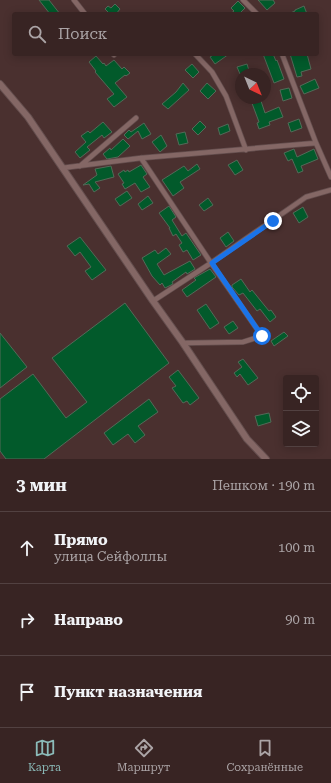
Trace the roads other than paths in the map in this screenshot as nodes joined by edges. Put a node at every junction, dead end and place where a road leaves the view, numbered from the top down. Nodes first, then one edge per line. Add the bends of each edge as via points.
1 (74, 0) edge
2 (243, 0) edge
3 (83, 12) edge
4 (255, 12) edge
5 (197, 56) edge
6 (283, 56) edge
7 (0, 84) edge
8 (136, 118) dead end
9 (316, 143) junction
10 (246, 150) junction
11 (141, 158) junction
12 (80, 166) junction
13 (62, 168) junction
14 (331, 177) edge
15 (331, 190) edge
16 (212, 263) junction
17 (153, 301) junction
18 (183, 342) junction
19 (266, 459) edge

1 - 3 street
2 - 4 street
5 - 10 street via 212,72 226,96
6 - 9 street
7 - 13 street via 28,117
8 - 12 street
9 - 10 street
9 - 14 street
10 - 11 street
11 - 12 street
11 - 16 street
12 - 13 street
13 - 17 street
15 - 16 street via 306,197
16 - 17 street
16 - 18 street via 262,336 243,342
17 - 18 street
18 - 19 street via 247,439

